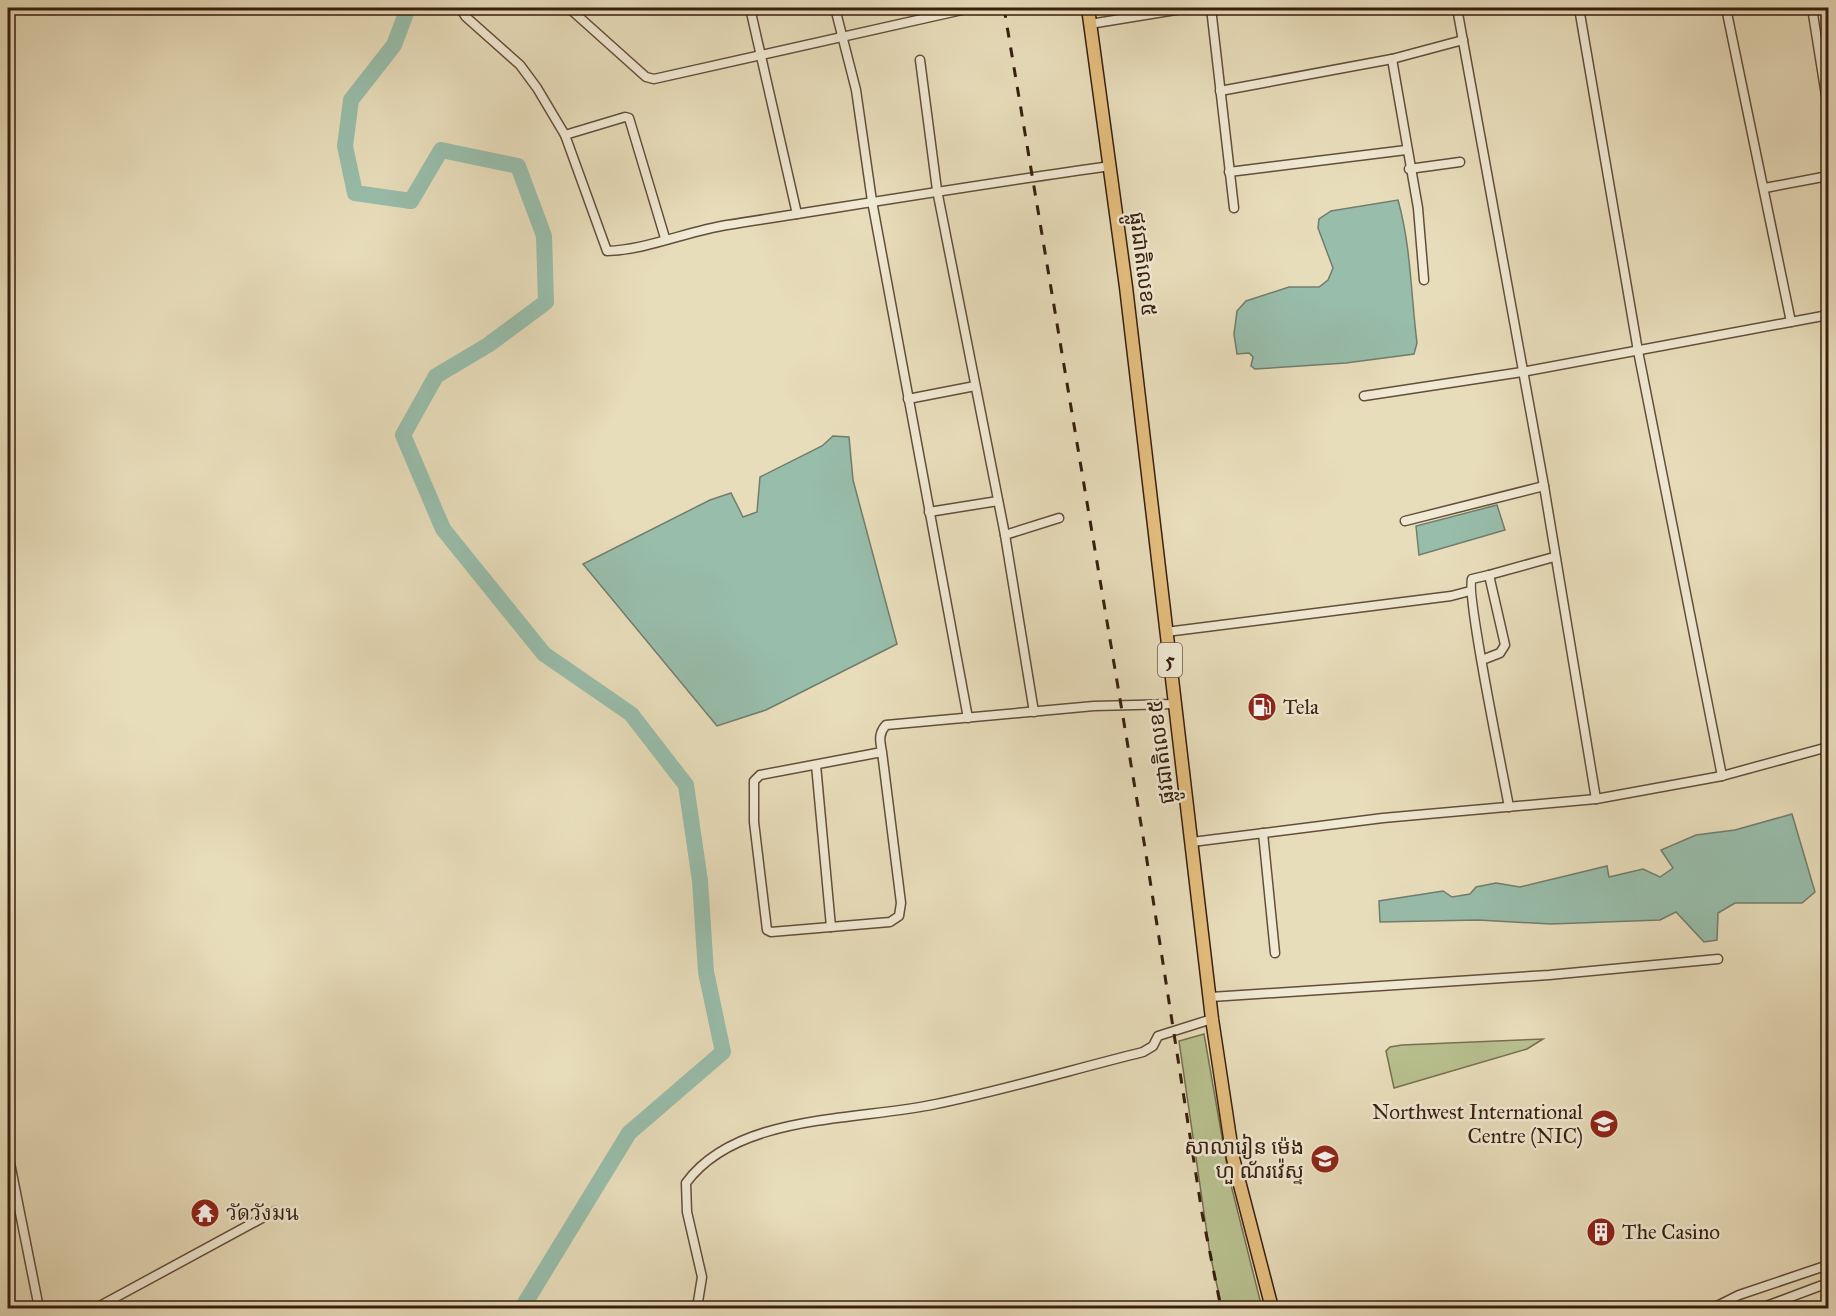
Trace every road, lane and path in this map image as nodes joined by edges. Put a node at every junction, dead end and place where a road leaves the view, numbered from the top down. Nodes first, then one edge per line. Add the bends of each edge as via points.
1 (460, 8) edge
2 (569, 8) edge
3 (750, 8) edge
4 (835, 8) edge
5 (971, 8) edge
6 (1088, 8) edge
7 (1188, 8) edge
8 (1210, 8) edge
9 (1457, 8) edge
10 (1579, 8) edge
11 (1726, 8) edge
12 (1812, 8) edge
13 (1090, 24) junction
14 (843, 35) junction
15 (1463, 40) junction
16 (761, 55) junction
17 (1392, 59) junction
18 (920, 60) dead end
19 (1220, 91) junction
20 (1828, 108) edge
21 (565, 135) junction
22 (1406, 150) junction
23 (1460, 162) dead end
24 (1110, 166) junction
25 (1409, 170) junction
26 (1229, 172) junction
27 (1828, 176) edge
28 (1764, 188) junction
29 (937, 190) junction
30 (872, 201) junction
31 (1234, 208) dead end
32 (797, 214) junction
33 (665, 238) junction
34 (1424, 280) dead end
35 (1828, 315) edge
36 (1791, 322) junction
37 (1638, 351) junction
38 (1522, 372) junction
39 (975, 387) junction
40 (1364, 396) dead end
41 (909, 399) junction
42 (1544, 486) junction
43 (998, 501) junction
44 (929, 512) junction
45 (1059, 518) dead end
46 (1405, 520) dead end
47 (1005, 535) junction
48 (1554, 557) junction
49 (1489, 574) junction
50 (1470, 591) junction
51 (1166, 632) junction
52 (1482, 660) junction
53 (1175, 704) junction
54 (1034, 712) junction
55 (968, 718) junction
56 (1828, 747) edge
57 (882, 752) junction
58 (816, 765) junction
59 (1722, 776) junction
60 (1596, 799) junction
61 (1509, 807) junction
62 (1263, 833) junction
63 (1192, 842) junction
64 (831, 927) junction
65 (1275, 953) dead end
66 (1718, 959) dead end
67 (1211, 997) junction
68 (1212, 1019) junction
69 (8, 1153) edge
70 (275, 1211) dead end
71 (1828, 1265) edge
72 (1828, 1283) edge
73 (39, 1308) edge
74 (96, 1308) edge
75 (697, 1308) edge
76 (1272, 1308) edge
77 (1713, 1308) edge
78 (1761, 1308) edge

1 - 21 street via 520,65
2 - 16 street via 646,77 654,79
3 - 16 street
4 - 14 street
5 - 14 street
6 - 13 highway, ផ្លូវជាតិលេខ៥ / 5
7 - 13 street
8 - 19 street
9 - 15 street
10 - 37 street
11 - 28 street
12 - 20 street
13 - 24 highway, ផ្លូវជាតិលេខ៥ / 5
14 - 16 street
14 - 30 street via 856,90
15 - 17 street
15 - 38 street
16 - 32 street
17 - 19 street
17 - 22 street
18 - 29 street
19 - 26 street
21 - 33 street via 607,251
21 - 33 street via 629,118
22 - 25 street
22 - 26 street
23 - 25 street
24 - 29 street
24 - 51 highway, ផ្លូវជាតិលេខ៥ / 5
25 - 34 street via 1418,207
26 - 31 street
27 - 28 street
28 - 36 street
29 - 30 street
29 - 39 street
30 - 32 street
30 - 41 street
32 - 33 street
35 - 36 street
36 - 37 street
37 - 38 street
37 - 59 street
38 - 40 street
38 - 42 street
39 - 41 street
39 - 43 street
41 - 44 street
42 - 46 street
42 - 48 street
43 - 44 street
43 - 47 street
44 - 55 street
45 - 47 street
47 - 54 street
48 - 49 street
48 - 60 street
49 - 50 street via 1472,579
49 - 52 street via 1505,645 1500,652
50 - 51 street
50 - 52 street
51 - 53 highway, ផ្លូវជាតិលេខ៥ / 5
52 - 61 street
53 - 54 street
53 - 63 highway, ផ្លូវជាតិលេខ៥ / 5
54 - 55 street
55 - 57 street via 886,725 881,731
56 - 59 street
57 - 58 street
57 - 64 street via 901,910 890,922
58 - 64 street
58 - 64 street via 760,775 754,781 754,822 767,930 775,933
59 - 60 street
60 - 61 street
61 - 62 street
62 - 63 street
62 - 65 street
63 - 67 highway, ផ្លូវជាតិលេខ៥ / 5
66 - 67 street via 1549,975
67 - 68 highway, ផ្លូវជាតិលេខ៥ / 5
68 - 75 street via 1158,1036 1143,1053 937,1104 801,1124 732,1145 704,1162 686,1183 687,1212 702,1277
68 - 76 highway, ផ្លូវជាតិលេខ៥ / 5 via 1233,1158
69 - 73 street
70 - 74 street
71 - 77 street via 1739,1295
72 - 78 street

